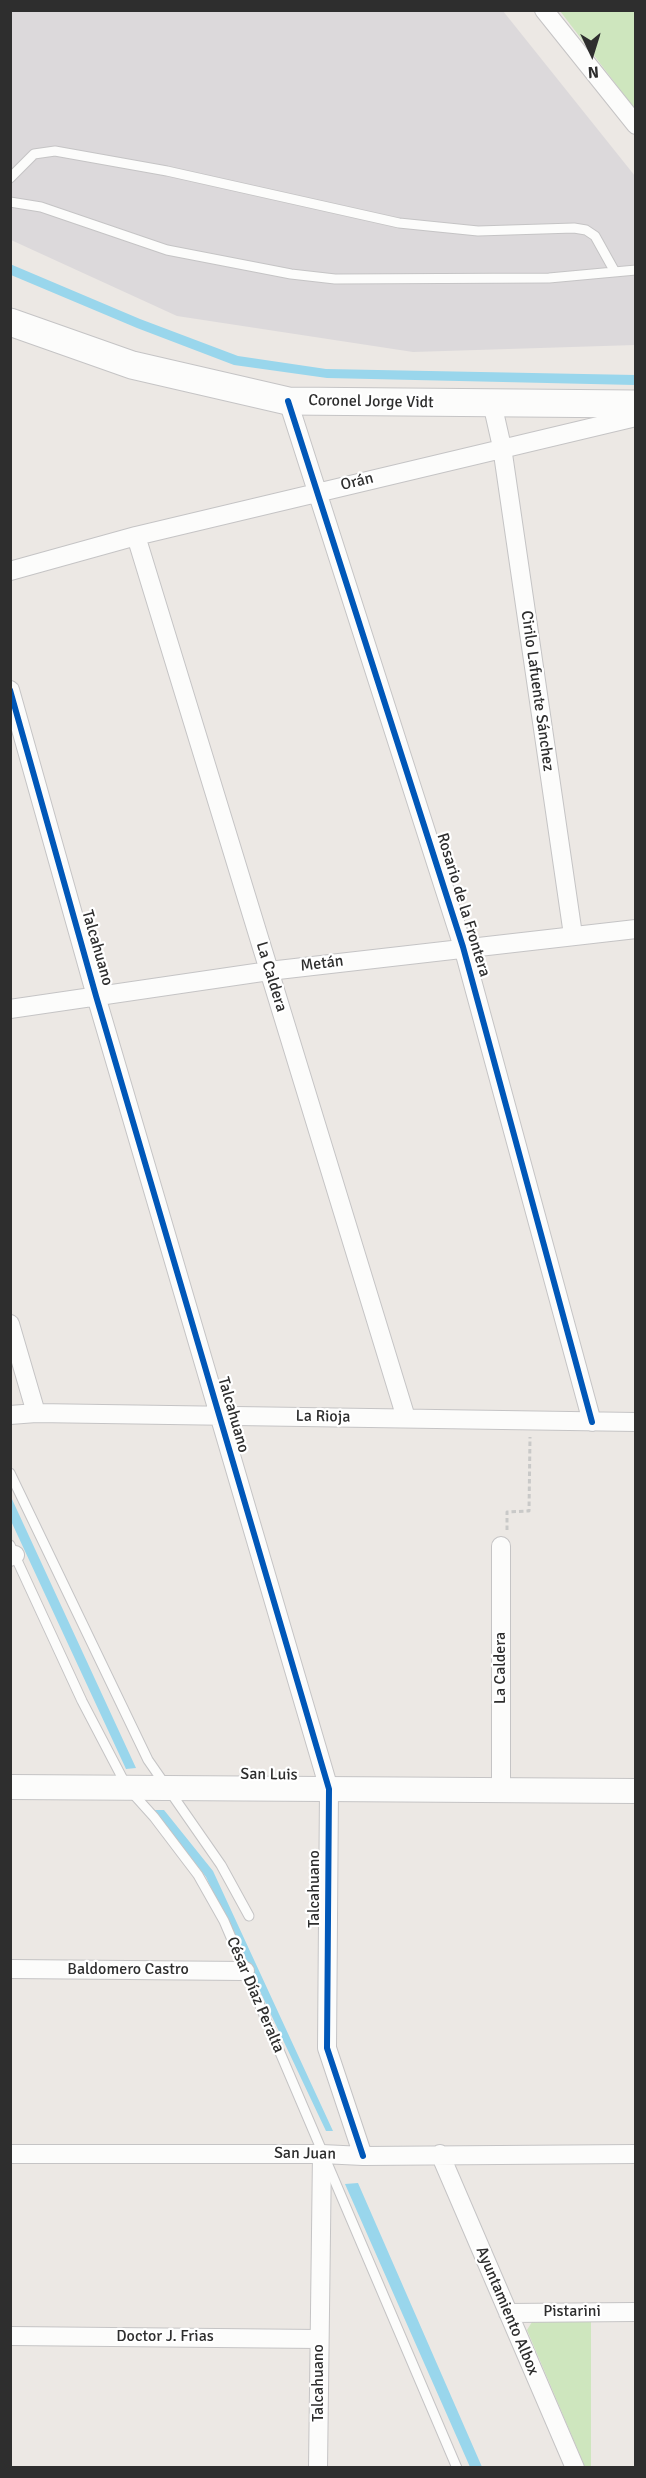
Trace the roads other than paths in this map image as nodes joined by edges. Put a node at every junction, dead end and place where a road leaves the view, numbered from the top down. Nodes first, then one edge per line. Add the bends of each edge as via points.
1 (544, 10) edge
2 (636, 125) edge
3 (10, 178) edge
4 (10, 202) edge
5 (636, 270) edge
6 (615, 272) junction
7 (10, 322) edge
8 (288, 401) junction
9 (492, 403) junction
10 (636, 404) edge
11 (636, 417) edge
12 (502, 447) junction
13 (315, 492) junction
14 (136, 536) junction
15 (10, 570) edge
16 (10, 690) edge
17 (636, 929) edge
18 (573, 934) junction
19 (463, 947) junction
20 (269, 971) junction
21 (96, 996) junction
22 (10, 1009) edge
23 (10, 1324) edge
24 (36, 1413) junction
25 (10, 1415) edge
26 (219, 1415) junction
27 (406, 1418) junction
28 (592, 1422) junction
29 (636, 1422) edge
30 (10, 1473) edge
31 (501, 1546) road end
32 (12, 1553) edge
33 (10, 1787) edge
34 (127, 1787) junction
35 (166, 1788) junction
36 (329, 1789) junction
37 (501, 1790) junction
38 (636, 1791) edge
39 (249, 1916) dead end
40 (10, 1970) edge
41 (245, 1971) junction
42 (10, 2154) edge
43 (322, 2154) junction
44 (440, 2154) junction
45 (636, 2154) edge
46 (363, 2156) junction
47 (636, 2312) edge
48 (508, 2313) junction
49 (10, 2336) edge
50 (319, 2339) junction
51 (318, 2468) edge
52 (457, 2468) edge
53 (575, 2468) edge

1 - 2 street
3 - 6 lane via 34,154 54,151 270,192 399,223 478,231 586,230 595,236
4 - 6 lane via 41,207 167,250 291,274 335,279 537,278
5 - 6 lane
7 - 8 main road, Coronel Jorge Vidt via 132,365
8 - 9 main road, Coronel Jorge Vidt
8 - 13 street, Rosario de la Frontera
9 - 10 main road, Coronel Jorge Vidt
9 - 12 street, Cirilo Lafuente Sánchez
11 - 12 street, Orán
12 - 13 street, Orán
12 - 18 street, Cirilo Lafuente Sánchez
13 - 14 street, Orán
13 - 19 street, Rosario de la Frontera
14 - 15 street, Orán
14 - 20 street, La Caldera
16 - 21 street, Talcahuano
17 - 18 street, Metán
18 - 19 street, Metán
19 - 20 street, Metán
19 - 28 street, Rosario de la Frontera
20 - 21 street, Metán
20 - 27 street, La Caldera
21 - 22 street, Metán
21 - 26 street, Talcahuano
23 - 24 street
24 - 25 street, La Rioja
24 - 26 street, La Rioja
26 - 27 street, La Rioja
26 - 36 street, Talcahuano
27 - 28 street, La Rioja
28 - 29 street, La Rioja
30 - 35 lane via 148,1760
31 - 37 street, La Caldera
32 - 34 lane, César Díaz Peralta
33 - 34 street, San Luis
34 - 35 street, San Luis
34 - 41 lane, César Díaz Peralta via 198,1875 224,1921
35 - 36 street, San Luis
35 - 39 lane via 221,1865
36 - 37 street, San Luis
36 - 46 street, Talcahuano via 327,2048
37 - 38 street, San Luis
40 - 41 street, Baldomero Castro
41 - 43 lane, César Díaz Peralta
42 - 43 street, San Juan
43 - 46 street, San Juan
43 - 50 street, Talcahuano
43 - 52 lane, César Díaz Peralta
44 - 45 street, San Juan
44 - 46 street, San Juan
44 - 48 street, Ayuntamiento Albox
47 - 48 street, Pistarini
48 - 53 street, Ayuntamiento Albox
49 - 50 street, Doctor J. Frias
50 - 51 street, Talcahuano

